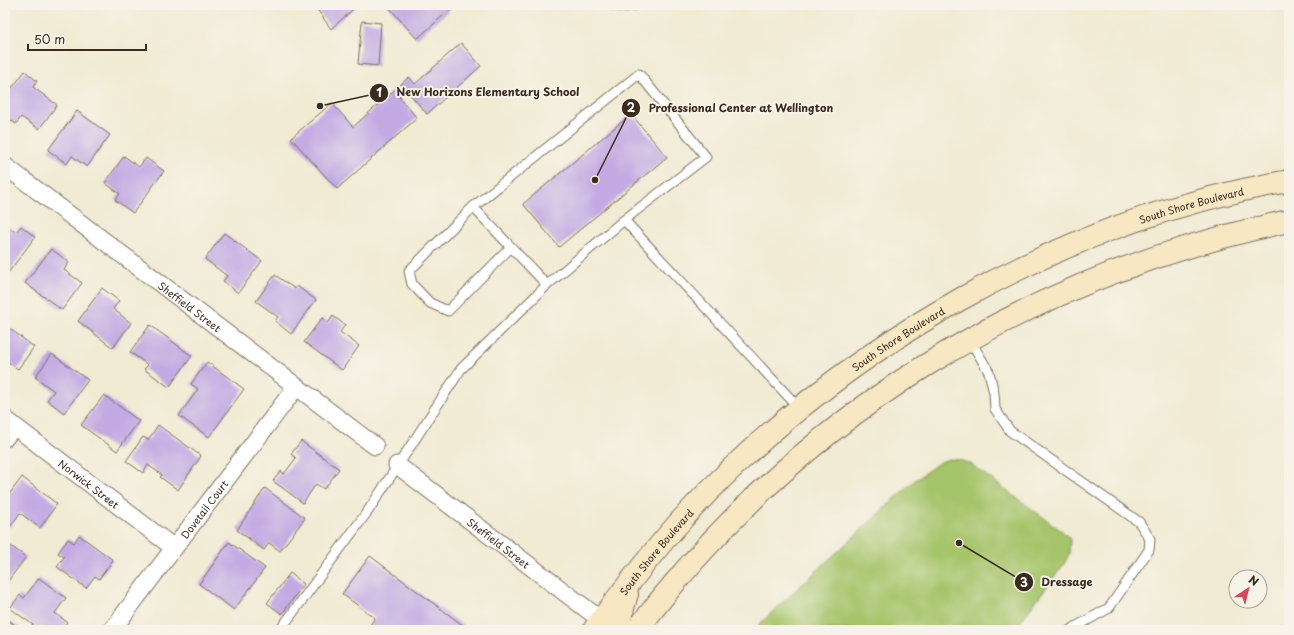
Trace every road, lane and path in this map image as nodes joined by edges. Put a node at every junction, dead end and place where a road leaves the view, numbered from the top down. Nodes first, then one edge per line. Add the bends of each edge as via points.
1 (614, 5) edge
2 (635, 5) edge
3 (5, 166) edge
4 (1289, 181) edge
5 (473, 207) junction
6 (624, 220) junction
7 (1289, 220) edge
8 (511, 247) junction
9 (547, 285) junction
10 (970, 339) junction
11 (296, 387) junction
12 (800, 408) junction
13 (8, 428) edge
14 (375, 446) dead end
15 (397, 465) junction
16 (174, 548) junction
17 (646, 622) edge
18 (605, 628) edge
19 (112, 630) edge
20 (280, 630) edge
21 (1070, 630) edge

1 - 2 lane
3 - 11 street, Sheffield Street
4 - 12 street, South Shore Boulevard via 1177,208 1116,228 1056,252 942,310 868,357
5 - 6 lane via 639,74 706,157
5 - 8 lane
5 - 8 lane via 409,271 412,284 430,303 448,312
6 - 9 lane
6 - 12 lane
7 - 10 street via 1187,246 1127,266 1069,289
8 - 9 lane
9 - 15 lane via 461,369
10 - 17 street via 864,406 779,475 706,547
10 - 21 lane via 989,372 995,409 1010,431 1139,522 1150,539 1149,550 1109,608
11 - 14 street, Sheffield Street
11 - 16 street, Dovetail Court
12 - 18 street, South Shore Boulevard via 761,441 682,520 631,581
13 - 16 street, Norwick Street
15 - 18 street, Sheffield Street
15 - 20 lane via 368,511
16 - 19 street, Dovetail Court

